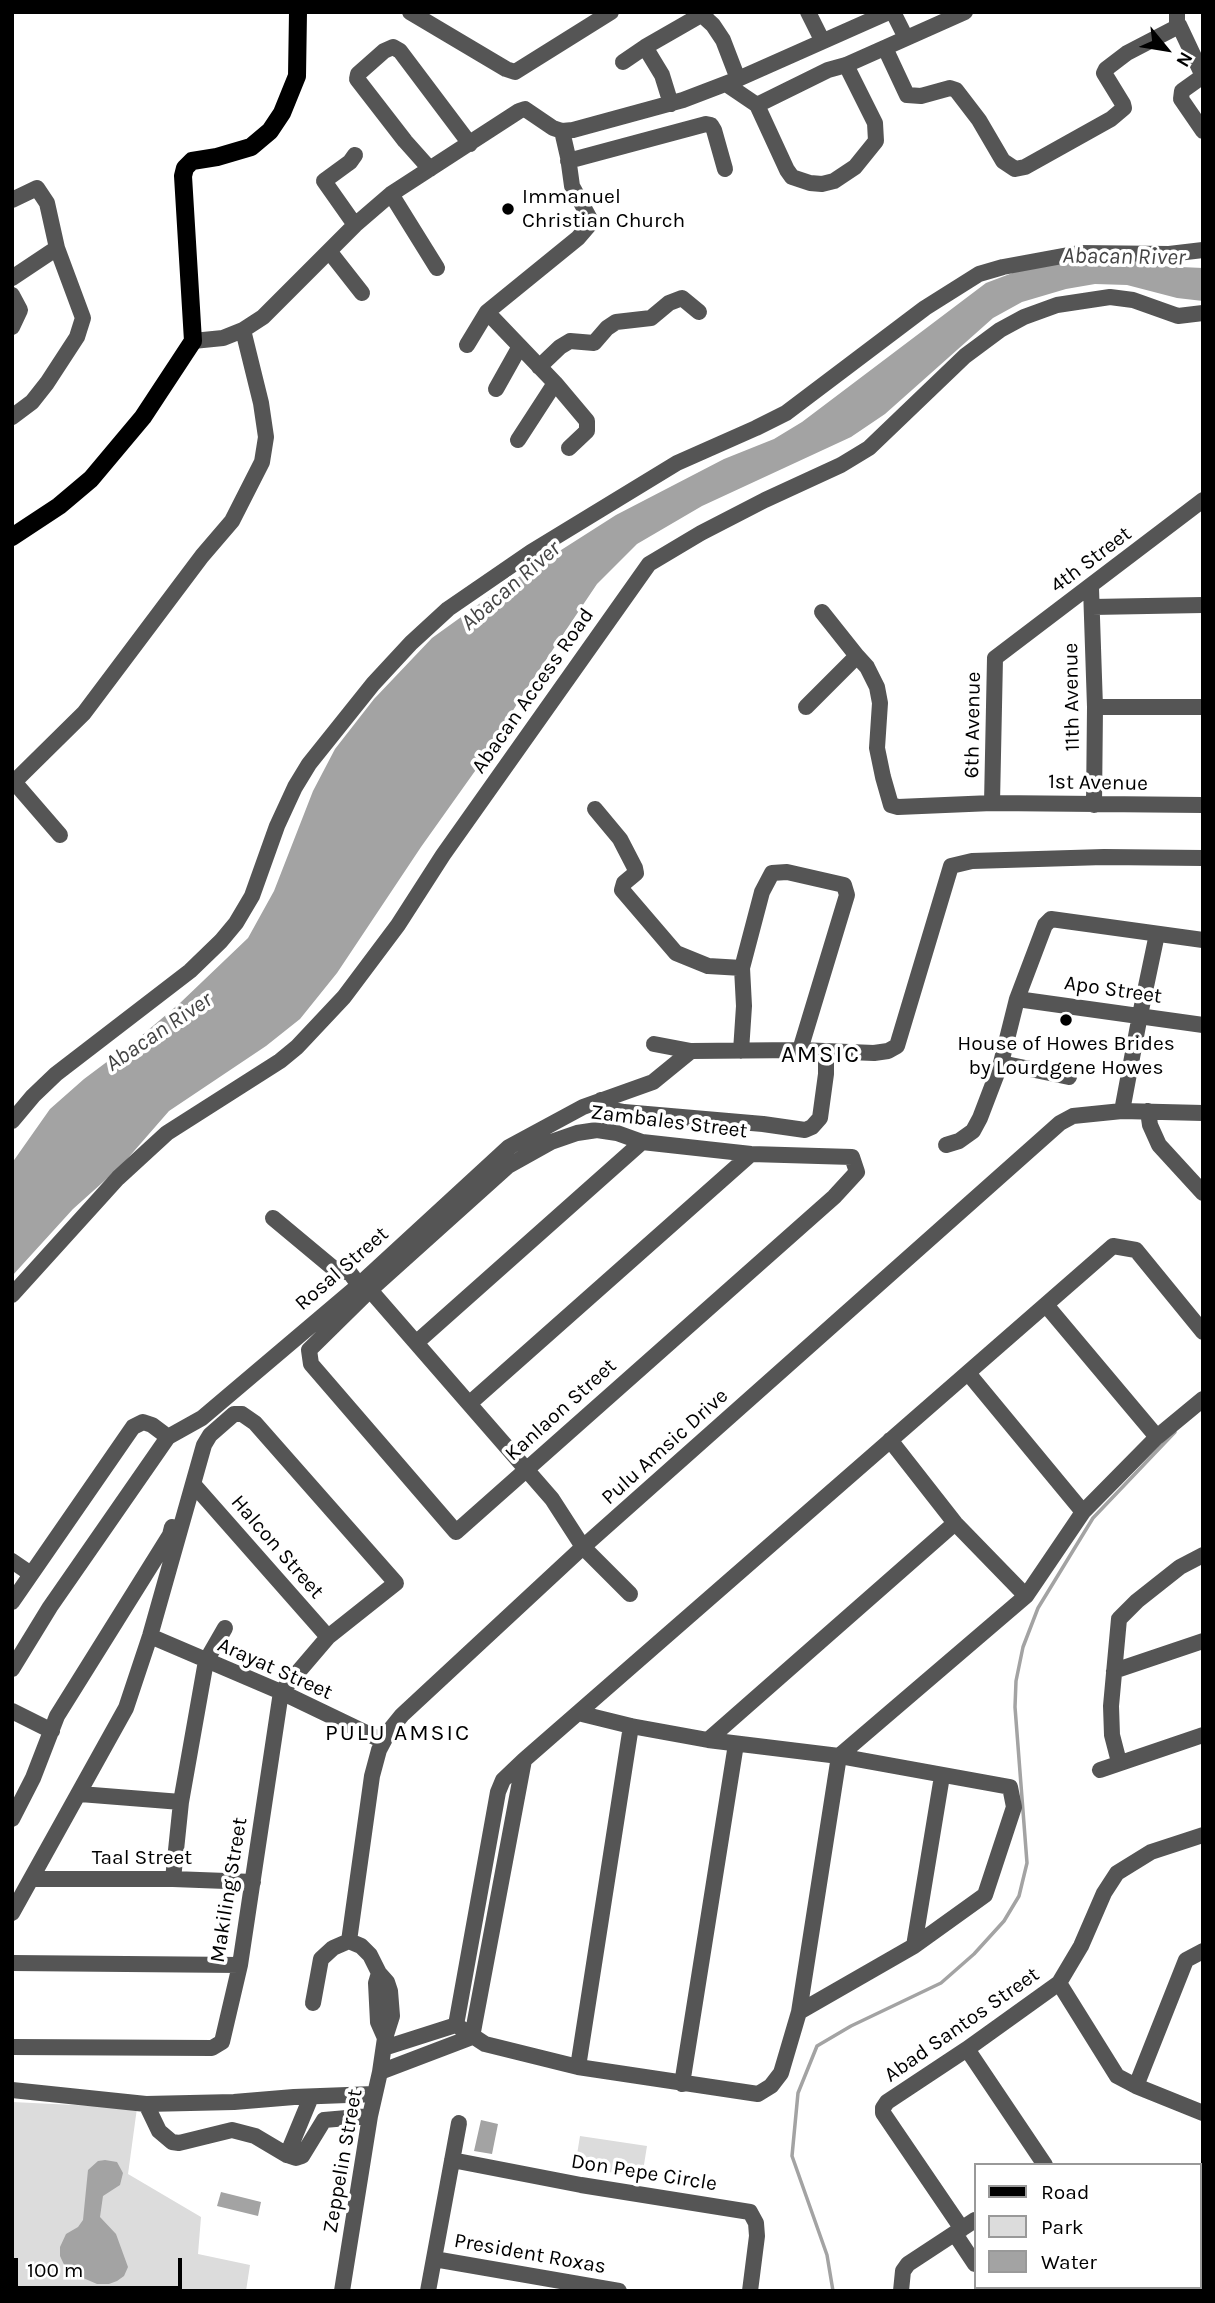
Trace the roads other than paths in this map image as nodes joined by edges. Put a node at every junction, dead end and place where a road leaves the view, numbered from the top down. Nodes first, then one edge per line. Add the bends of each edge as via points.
1 (298, 12) edge
2 (410, 12) edge
3 (611, 12) edge
4 (808, 12) edge
5 (891, 12) edge
6 (965, 12) edge
7 (704, 14) edge
8 (1178, 19) edge
9 (906, 38) junction
10 (822, 40) junction
11 (645, 47) junction
12 (885, 48) junction
13 (623, 62) dead end
14 (846, 65) junction
15 (732, 82) junction
16 (671, 104) junction
17 (757, 105) junction
18 (629, 115) junction
19 (562, 131) junction
20 (1203, 131) edge
21 (642, 141) junction
22 (470, 144) junction
23 (355, 155) dead end
24 (568, 161) junction
25 (430, 169) junction
26 (725, 169) dead end
27 (391, 194) junction
28 (12, 200) edge
29 (355, 225) junction
30 (58, 248) junction
31 (1203, 250) edge
32 (329, 251) junction
33 (438, 268) dead end
34 (12, 278) edge
35 (362, 293) dead end
36 (12, 295) edge
37 (487, 312) junction
38 (699, 312) dead end
39 (1203, 313) edge
40 (12, 327) edge
41 (243, 330) junction
42 (193, 341) junction
43 (467, 345) dead end
44 (519, 348) junction
45 (539, 367) junction
46 (555, 383) junction
47 (496, 389) dead end
48 (12, 417) edge
49 (518, 440) dead end
50 (569, 448) dead end
51 (1203, 500) edge
52 (12, 537) edge
53 (1091, 588) junction
54 (1203, 605) edge
55 (1092, 607) junction
56 (822, 612) dead end
57 (1003, 652) joint
58 (857, 656) junction
59 (806, 707) dead end
60 (1095, 707) junction
61 (1203, 707) edge
62 (13, 784) edge
63 (992, 803) junction
64 (1094, 805) junction
65 (1203, 805) edge
66 (595, 808) dead end
67 (60, 835) dead end
68 (1203, 859) edge
69 (1157, 934) junction
70 (1203, 940) edge
71 (742, 968) junction
72 (1017, 999) junction
73 (1139, 1016) junction
74 (1203, 1025) edge
75 (654, 1044) dead end
76 (800, 1050) junction
77 (691, 1051) junction
78 (741, 1051) junction
79 (826, 1051) junction
80 (1001, 1063) junction
81 (1069, 1077) dead end
82 (601, 1100) junction
83 (1122, 1111) junction
84 (1148, 1111) junction
85 (1203, 1114) edge
86 (12, 1121) edge
87 (642, 1142) junction
88 (946, 1145) dead end
89 (751, 1154) junction
90 (852, 1157) joint
91 (1203, 1193) edge
92 (273, 1218) dead end
93 (365, 1288) junction
94 (12, 1295) edge
95 (1046, 1305) junction
96 (1203, 1332) edge
97 (417, 1342) junction
98 (310, 1350) joint
99 (968, 1373) junction
100 (1203, 1399) edge
101 (470, 1403) junction
102 (202, 1418) junction
103 (168, 1437) junction
104 (1157, 1437) junction
105 (890, 1440) junction
106 (526, 1469) junction
107 (194, 1485) junction
108 (1083, 1512) junction
109 (955, 1523) junction
110 (583, 1547) junction
111 (1203, 1555) edge
112 (12, 1561) edge
113 (31, 1574) junction
114 (630, 1594) dead end
115 (1026, 1596) junction
116 (12, 1602) edge
117 (225, 1628) dead end
118 (150, 1636) junction
119 (328, 1637) junction
120 (1203, 1640) edge
121 (206, 1661) junction
122 (12, 1669) edge
123 (1114, 1671) junction
124 (281, 1692) junction
125 (12, 1711) edge
126 (578, 1713) junction
127 (631, 1726) junction
128 (52, 1731) junction
129 (1203, 1735) edge
130 (708, 1740) junction
131 (383, 1741) junction
132 (736, 1744) junction
133 (839, 1756) junction
134 (524, 1760) junction
135 (1119, 1762) junction
136 (1100, 1770) dead end
137 (942, 1776) junction
138 (80, 1794) junction
139 (181, 1802) junction
140 (12, 1819) edge
141 (1203, 1835) edge
142 (31, 1879) junction
143 (173, 1879) junction
144 (253, 1882) junction
145 (12, 1913) edge
146 (349, 1941) junction
147 (914, 1946) junction
148 (1203, 1951) edge
149 (12, 1963) edge
150 (240, 1965) junction
151 (1059, 1983) junction
152 (313, 2003) dead end
153 (799, 2011) junction
154 (456, 2025) junction
155 (429, 2034) junction
156 (472, 2037) junction
157 (384, 2043) junction
158 (12, 2047) edge
159 (967, 2049) junction
160 (437, 2050) junction
161 (578, 2067) junction
162 (380, 2072) junction
163 (682, 2084) junction
164 (1136, 2086) junction
165 (12, 2090) edge
166 (374, 2094) junction
167 (311, 2097) junction
168 (146, 2104) junction
169 (1203, 2113) edge
170 (370, 2116) junction
171 (459, 2123) dead end
172 (286, 2155) junction
173 (452, 2160) junction
174 (1044, 2163) edge
175 (964, 2228) edge
176 (433, 2259) junction
177 (974, 2261) edge
178 (533, 2283) edge
179 (342, 2291) edge
180 (428, 2291) edge
181 (619, 2291) edge
182 (750, 2291) edge
183 (901, 2291) edge

1 - 42 main road via 297,76 270,131 251,147 192,161 185,168
2 - 3 street via 515,72
4 - 10 street
5 - 9 street
5 - 10 street
6 - 9 street
7 - 11 street
7 - 15 street via 723,40
8 - 12 street via 1106,69 1104,73 1123,104 1121,111 1015,169 1003,161 957,90 907,95
8 - 20 street via 1203,76 1182,92 1181,99
9 - 12 street
10 - 15 street
11 - 13 street
11 - 16 street via 662,75
12 - 14 street
14 - 17 street
14 - 17 street via 875,123 876,141 855,167 834,181 810,183 792,177
15 - 16 street
15 - 17 street
16 - 18 street
18 - 19 street
18 - 21 street
19 - 22 street via 525,109
19 - 24 street
21 - 24 street
21 - 26 street via 711,125
22 - 25 street
22 - 25 street via 400,51 393,47 384,51 357,79
23 - 29 street via 324,181
24 - 37 street via 572,186 590,224
25 - 27 street
27 - 29 street
27 - 33 street
28 - 30 street via 37,188 47,202
29 - 32 street
30 - 34 street
30 - 48 street via 83,318 77,337 47,383
31 - 86 street via 1079,253 979,274 786,413 677,463 496,574 448,609 373,684 309,764 277,826 252,896 221,941 190,971 56,1074
32 - 35 street
32 - 41 street via 263,317
36 - 40 street via 20,310
37 - 43 street
37 - 44 street
38 - 45 street via 682,298 651,318 616,322 594,343 570,341
39 - 94 street, Abacan Access Road via 1178,316 1110,297 1057,305 1024,317 965,356 869,448 649,564 398,925 337,1004 280,1061 157,1142 118,1178
41 - 42 street via 223,338
41 - 62 street via 266,437 262,462 232,521 84,713
42 - 52 main road via 143,417 91,479
44 - 45 street
44 - 47 street
45 - 46 street
46 - 49 street
46 - 50 street via 589,425
51 - 53 street, 4th Street
53 - 55 street, 11th Avenue
53 - 57 street, 4th Street
54 - 55 street
55 - 60 street, 11th Avenue
56 - 58 street
57 - 63 street, 6th Avenue via 995,658
58 - 59 street
58 - 63 street, 1st Avenue via 877,687 877,748 891,805
60 - 61 street
60 - 64 street, 11th Avenue
62 - 67 street
63 - 64 street, 1st Avenue
64 - 65 street, 1st Avenue
66 - 71 street via 620,839 635,869 622,890 677,953 708,966
68 - 79 street via 1091,857 972,861 951,866 897,1046 874,1053
69 - 70 street
69 - 72 street via 1051,919
69 - 73 street
71 - 76 street via 762,892 772,873 844,885 847,895
71 - 78 street
72 - 73 street, Apo Street
72 - 80 street
73 - 74 street, Apo Street
73 - 83 street
75 - 77 street
76 - 78 street
76 - 79 street
77 - 78 street
77 - 82 street, Rosal Street via 653,1082
79 - 82 street via 820,1118 804,1130 624,1112
80 - 81 street
80 - 88 street via 973,1131
82 - 93 street, Rosal Street via 509,1147
83 - 84 street, Pulu Amsic Drive
83 - 110 street, Pulu Amsic Drive via 1073,1116 1060,1123
84 - 85 street, Pulu Amsic Drive
84 - 91 street via 1159,1145
87 - 89 street, Zambales Street
87 - 93 street, Zambales Street via 597,1130 551,1143 508,1166
87 - 97 street
89 - 90 street, Zambales Street
89 - 101 street
90 - 106 street, Kanlaon Street via 857,1172 850,1182
92 - 93 street via 332,1268 350,1273
93 - 97 street
93 - 98 street, Zambales Street
93 - 102 street, Rosal Street
95 - 96 street via 1113,1246 1126,1247 1136,1250
95 - 99 street
95 - 104 street
97 - 101 street
98 - 106 street, Kanlaon Street via 311,1364 456,1532
99 - 105 street
99 - 108 street
100 - 104 street
101 - 106 street
102 - 103 street, Rosal Street
102 - 128 street via 170,1535
103 - 113 street via 152,1424 133,1427
103 - 122 street, Rosal Street
104 - 108 street
105 - 109 street
105 - 126 street
106 - 110 street
107 - 118 street
107 - 119 street, Halcon Street
107 - 119 street via 210,1434 234,1414 255,1423 396,1583
108 - 115 street
109 - 115 street
109 - 130 street
110 - 114 street
110 - 131 street, Pulu Amsic Drive via 402,1716
111 - 123 street via 1180,1567 1119,1619
112 - 113 street
113 - 116 street
115 - 133 street
117 - 121 street
118 - 121 street, Arayat Street
118 - 138 street via 126,1709
119 - 124 street
120 - 123 street
121 - 124 street, Arayat Street
121 - 139 street
123 - 135 street via 1112,1735
124 - 131 street, Arayat Street
124 - 144 street, Makiling Street
125 - 128 street
126 - 127 street
126 - 134 street
127 - 130 street
127 - 161 street
128 - 140 street
129 - 135 street
130 - 132 street
131 - 146 street, Pulu Amsic Drive via 372,1776
132 - 133 street
132 - 163 street
133 - 137 street
133 - 153 street
134 - 154 street via 498,1791
134 - 156 street
135 - 136 street
137 - 147 street
137 - 147 street via 1010,1787 1014,1807 985,1895
138 - 139 street
138 - 142 street
139 - 143 street
141 - 151 street, Abad Santos Street via 1151,1852 1117,1873
142 - 143 street, Taal Street
142 - 145 street
143 - 144 street, Taal Street
144 - 150 street, Makiling Street
146 - 152 street via 321,1959
146 - 157 street, Zeppelin Street via 370,1955 387,1982 393,2016
147 - 153 street
148 - 164 street via 1186,1960
149 - 150 street
150 - 158 street, Makiling Street via 226,2034 212,2048
151 - 159 street, Abad Santos Street
151 - 164 street via 1117,2076
153 - 163 street via 781,2073 771,2086 758,2094
154 - 155 street
154 - 156 street
155 - 157 street
155 - 160 street
156 - 160 street
156 - 161 street
157 - 162 street, Zeppelin Street
159 - 174 street
159 - 175 street, Abad Santos Street via 883,2108
160 - 162 street
161 - 163 street
162 - 166 street, Zeppelin Street
164 - 169 street
165 - 168 street
166 - 167 street
166 - 170 street, Zeppelin Street
167 - 168 street
167 - 172 street
168 - 172 street via 159,2131 172,2142 232,2130 255,2136
170 - 172 street via 324,2120 302,2156
170 - 179 street, Zeppelin Street
171 - 173 street
173 - 176 street
173 - 182 street, Don Pepe Circle via 750,2212 757,2223
175 - 177 street
175 - 183 street via 908,2264
176 - 178 street, President Roxas
176 - 180 street
178 - 181 street, President Roxas

